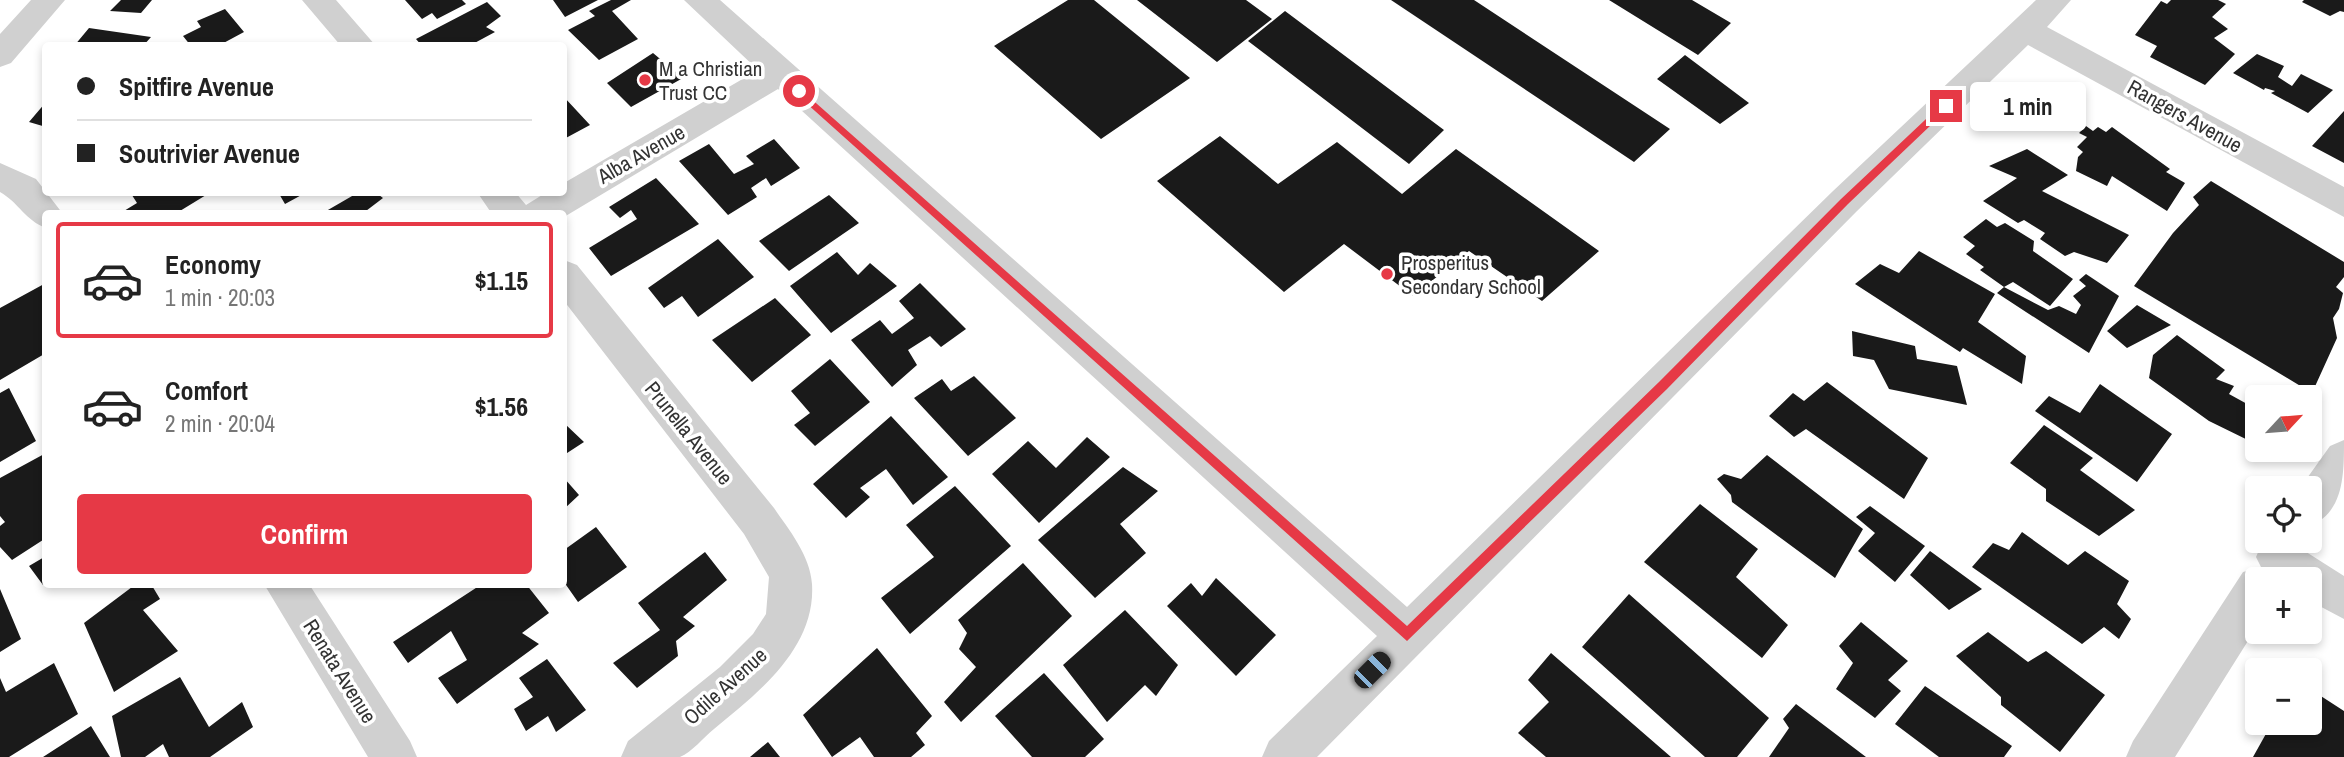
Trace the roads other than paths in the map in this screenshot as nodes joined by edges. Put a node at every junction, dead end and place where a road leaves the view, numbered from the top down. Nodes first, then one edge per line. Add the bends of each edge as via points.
1 (49, 0) edge
2 (318, 0) edge
3 (699, 0) edge
4 (2055, 0) edge
5 (2026, 30) junction
6 (356, 42) edge
7 (0, 55) edge
8 (779, 73) junction
9 (0, 176) edge
10 (497, 196) edge
11 (2344, 203) edge
12 (42, 210) edge
13 (510, 210) edge
14 (546, 210) edge
15 (567, 279) edge
16 (2344, 458) edge
17 (2322, 490) edge
18 (2271, 566) edge
19 (288, 588) edge
20 (2344, 599) edge
21 (789, 602) joint
22 (1407, 635) junction
23 (394, 757) edge
24 (644, 757) edge
25 (1285, 757) edge
26 (2149, 757) edge

1 - 7 street
2 - 6 street
3 - 8 street
4 - 5 street
5 - 11 street, Rangers Avenue
5 - 22 street via 1844,201
8 - 14 street, Alba Avenue
8 - 22 street
9 - 12 street via 24,190
10 - 13 street
15 - 21 street, Prunella Avenue via 759,521 789,573
16 - 17 street
18 - 20 street
18 - 26 street
19 - 23 street, Renata Avenue
21 - 24 street, Odile Avenue via 778,635 761,659
22 - 25 street

